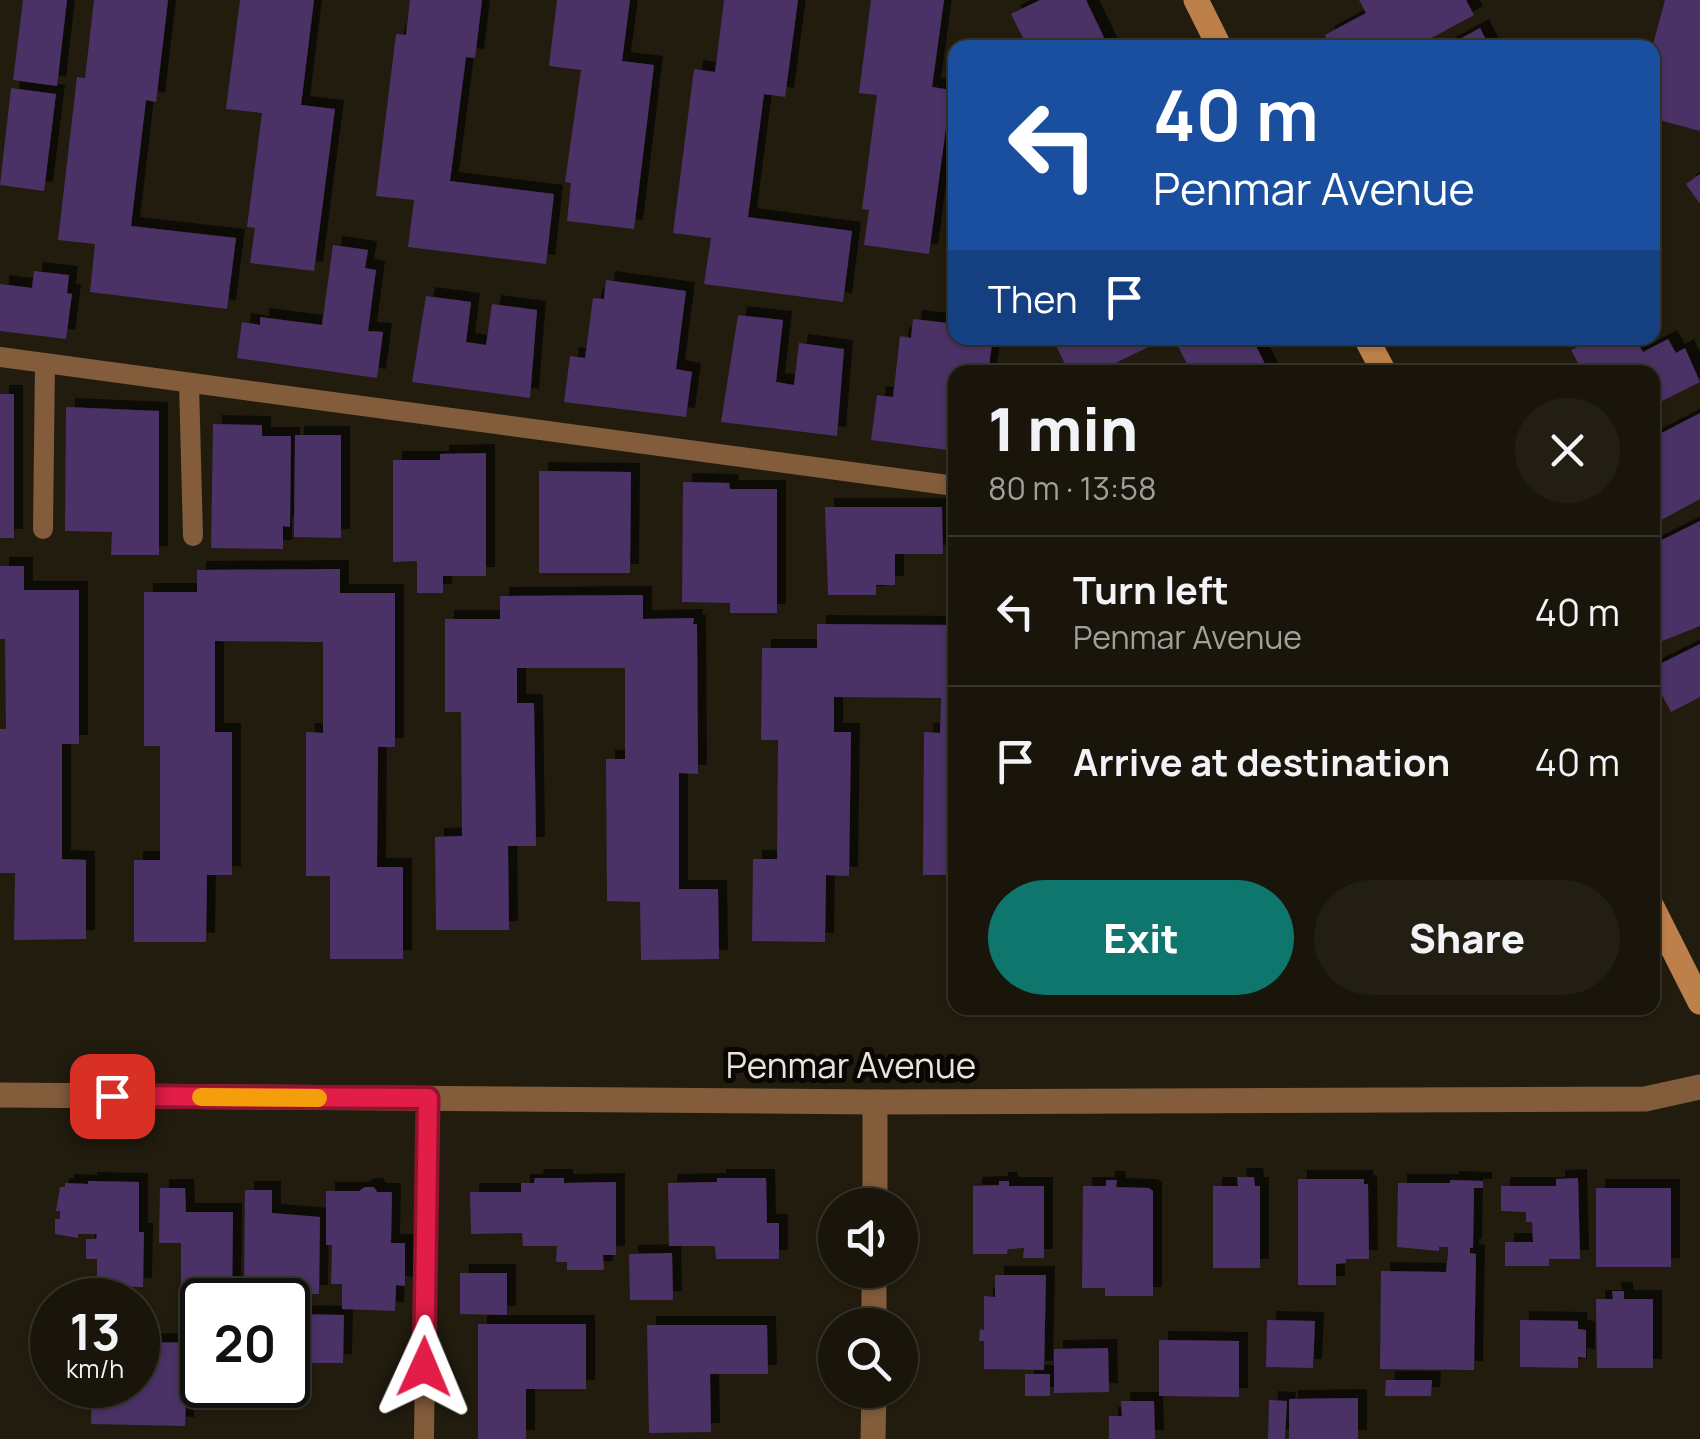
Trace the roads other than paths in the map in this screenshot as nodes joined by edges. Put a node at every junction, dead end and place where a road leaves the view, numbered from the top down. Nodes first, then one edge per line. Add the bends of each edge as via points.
1 (1196, 0) edge
2 (1216, 40) edge
3 (0, 357) edge
4 (44, 363) junction
5 (189, 383) junction
6 (948, 485) edge
7 (44, 529) dead end
8 (193, 536) dead end
9 (1660, 922) edge
10 (1700, 1002) edge
11 (1700, 1088) edge
12 (0, 1095) edge
13 (428, 1098) junction
14 (876, 1102) junction
15 (875, 1188) edge
16 (874, 1408) edge
17 (424, 1439) edge
18 (874, 1439) edge

1 - 2 street
3 - 4 lane
4 - 5 lane
4 - 7 lane
5 - 6 lane
5 - 8 lane
9 - 10 street
11 - 14 street, Penmar Avenue via 1645,1099
12 - 13 street, Penmar Avenue
13 - 14 street, Penmar Avenue
13 - 17 lane
14 - 15 street
16 - 18 street

